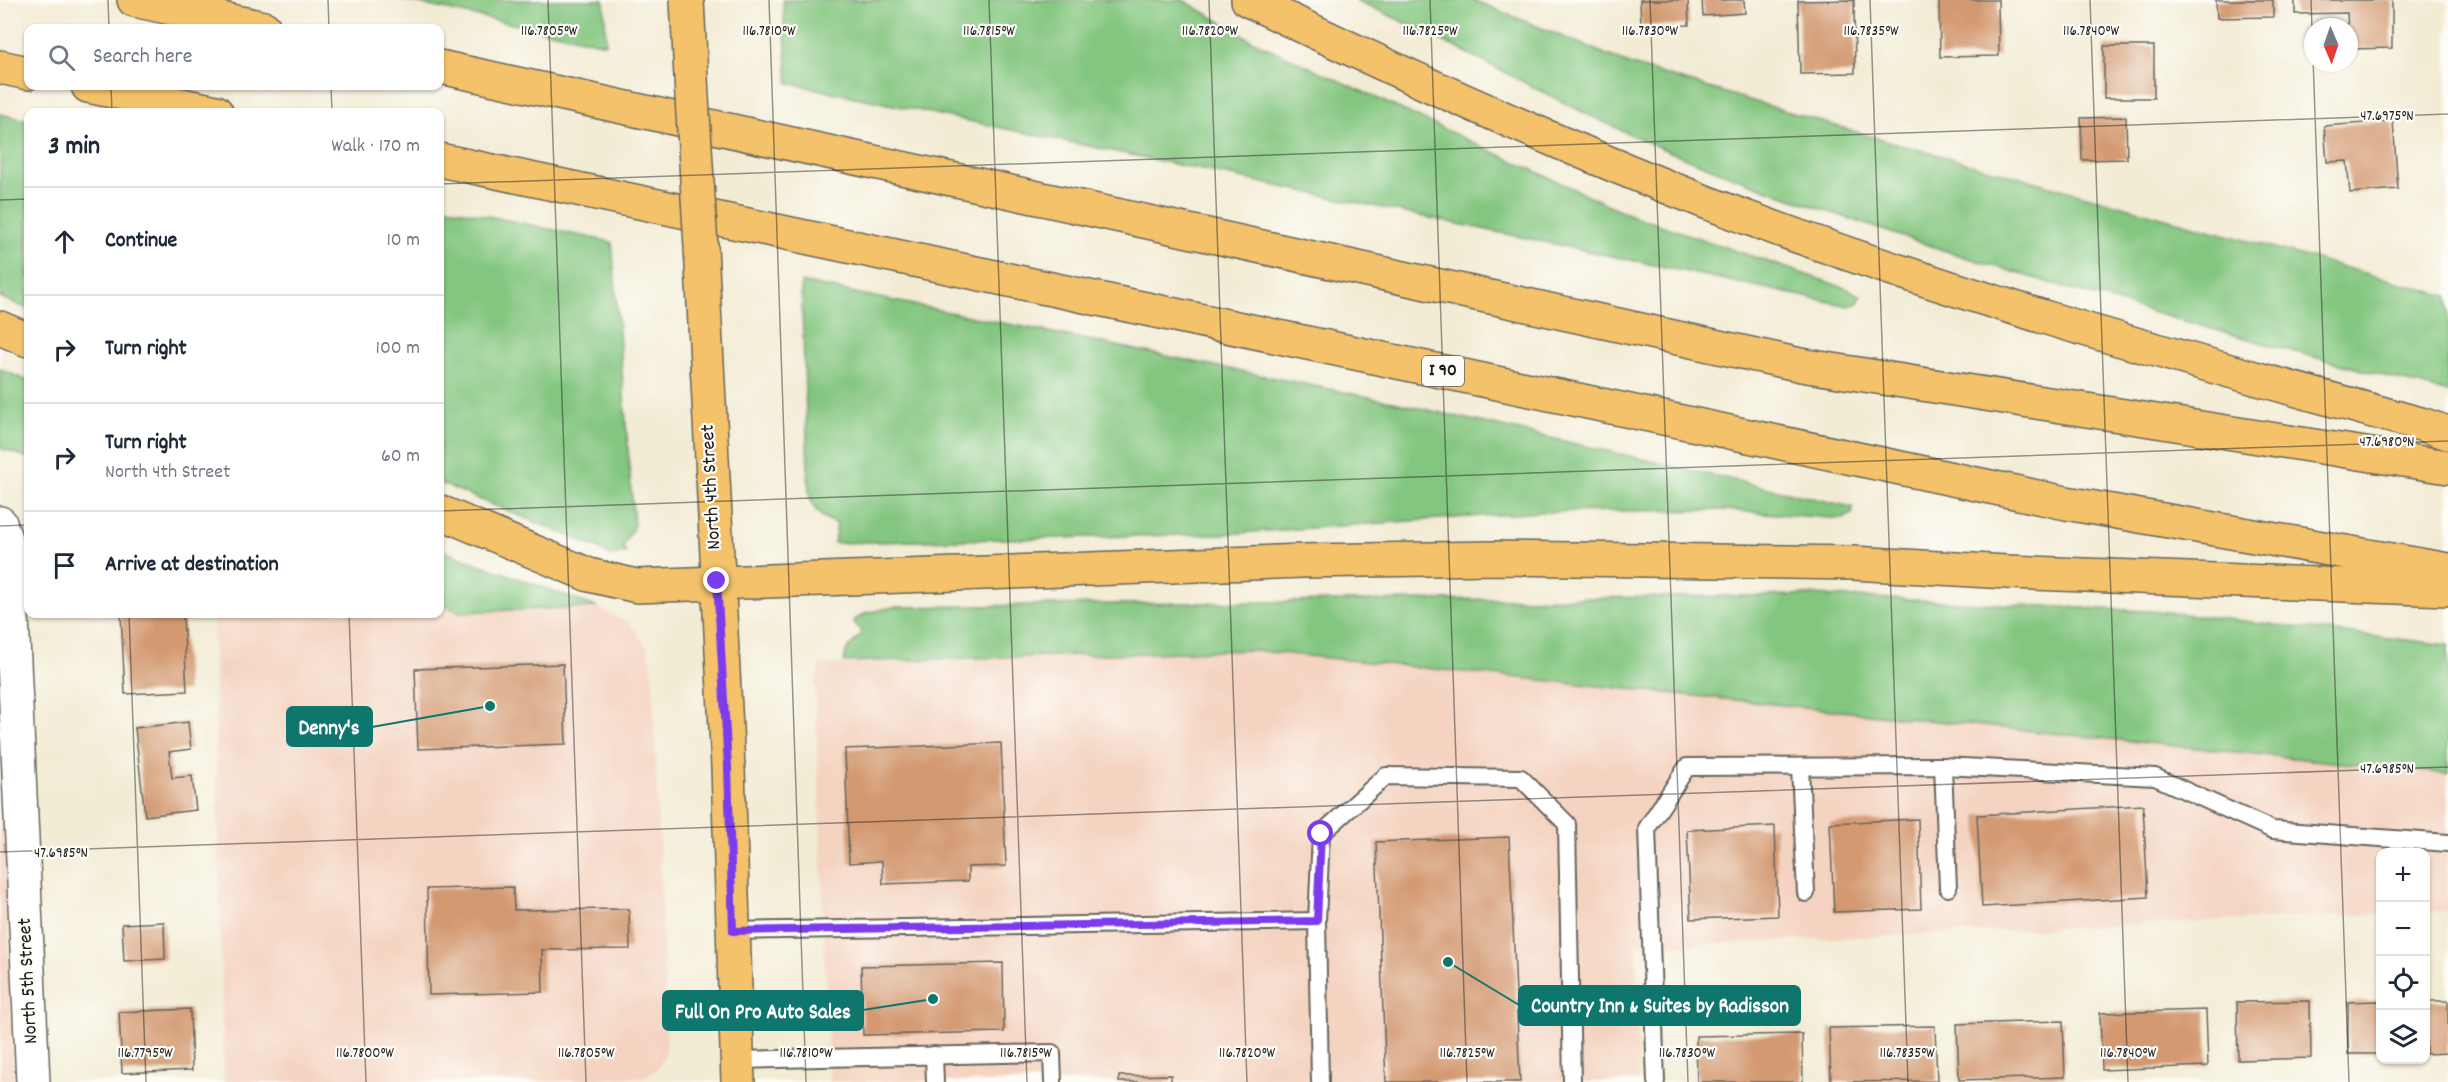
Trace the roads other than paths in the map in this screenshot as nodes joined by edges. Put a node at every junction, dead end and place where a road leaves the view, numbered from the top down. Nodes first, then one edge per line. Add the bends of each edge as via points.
1 (134, 0) edge
2 (687, 0) edge
3 (1248, 0) edge
4 (245, 24) edge
5 (0, 67) edge
6 (444, 68) edge
7 (24, 72) edge
8 (108, 90) edge
9 (196, 108) edge
10 (444, 161) edge
11 (0, 328) edge
12 (24, 338) edge
13 (2448, 434) edge
14 (2448, 467) edge
15 (444, 514) edge
16 (0, 523) edge
17 (2448, 570) edge
18 (717, 581) junction
19 (2448, 589) edge
20 (1943, 766) junction
21 (1800, 767) junction
22 (2448, 843) edge
23 (1948, 888) dead end
24 (1806, 893) dead end
25 (1317, 921) junction
26 (733, 931) junction
27 (934, 1056) junction
28 (738, 1071) edge
29 (33, 1082) edge
30 (935, 1082) edge
31 (1053, 1082) edge
32 (1320, 1082) edge
33 (1572, 1082) edge
34 (1656, 1082) edge

1 - 4 main road
2 - 18 main road, North 4th Street, bridge
3 - 13 main road via 1613,164 1716,206 1906,273 2123,342 2424,424
5 - 7 main road
6 - 14 main road via 1801,365
8 - 9 main road
10 - 17 main road, I 90 via 2066,503
11 - 12 main road
15 - 18 main road via 589,575 637,586
16 - 29 street, North 5th Street via 9,551
18 - 19 main road via 1493,558 1853,563
18 - 26 main road, North 4th Street
20 - 21 lane
20 - 22 lane via 2155,777 2273,830
20 - 23 lane
21 - 24 lane
21 - 34 lane via 1687,767 1647,828
25 - 26 lane
25 - 32 lane
25 - 33 lane via 1321,834 1386,776 1521,778 1567,824
26 - 28 main road, North 4th Street
27 - 28 lane
27 - 30 lane
27 - 31 lane via 1052,1053

